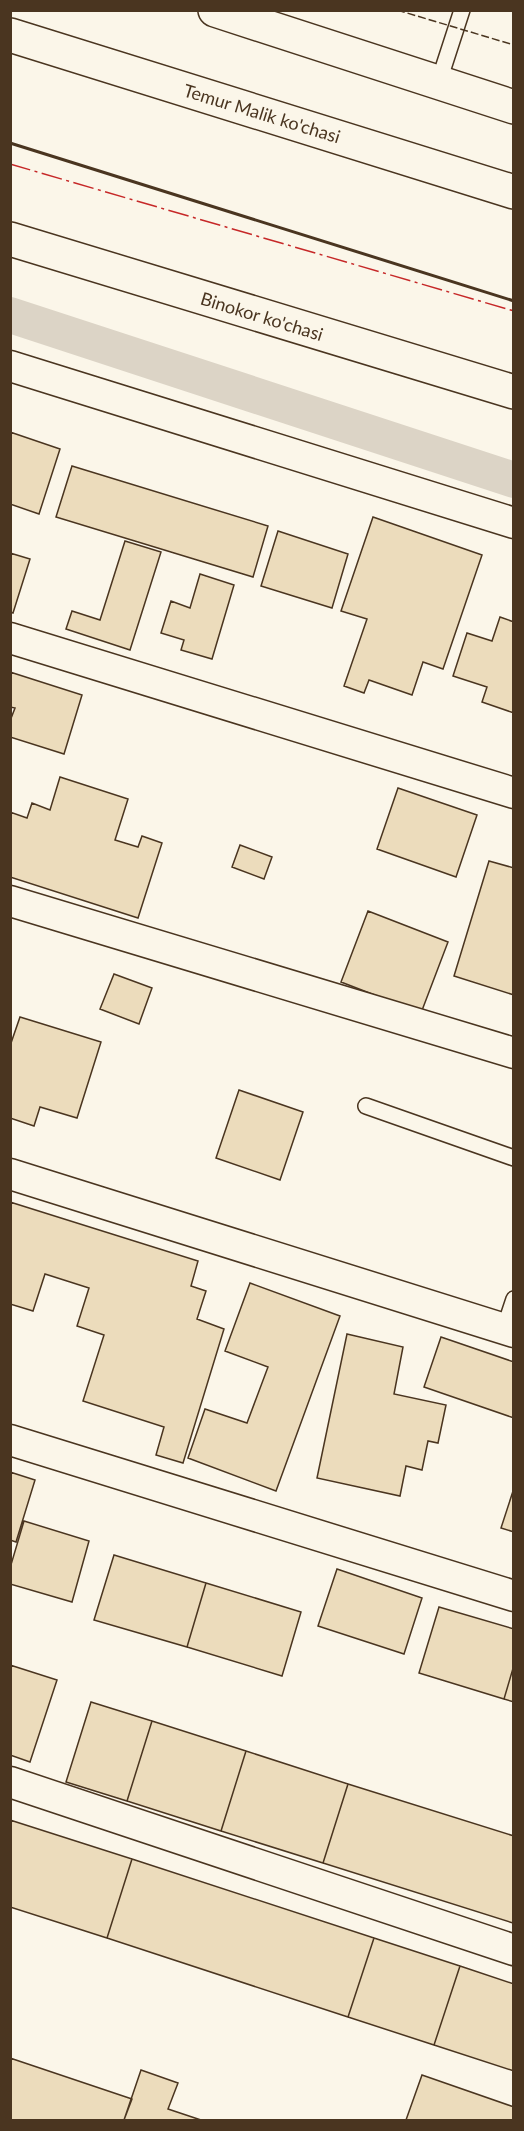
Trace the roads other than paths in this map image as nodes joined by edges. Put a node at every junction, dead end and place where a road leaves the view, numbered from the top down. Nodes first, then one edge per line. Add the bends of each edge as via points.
1 (215, 10) edge
2 (462, 10) edge
3 (10, 35) edge
4 (438, 84) junction
5 (513, 107) edge
6 (513, 192) edge
7 (10, 239) edge
8 (10, 366) edge
9 (513, 392) edge
10 (513, 523) edge
11 (10, 638) edge
12 (513, 793) edge
13 (10, 902) edge
14 (513, 1053) edge
15 (366, 1106) dead end
16 (513, 1158) edge
17 (10, 1174) edge
18 (513, 1299) edge
19 (509, 1330) edge
20 (10, 1440) edge
21 (513, 1596) edge
22 (10, 1782) edge
23 (513, 1950) edge

1 - 4 main road
2 - 4 lane
3 - 6 main road, Temur Malik ko'chasi
4 - 5 main road
7 - 9 main road, Binokor ko'chasi
8 - 10 street
11 - 12 street
13 - 14 street
15 - 16 lane
17 - 19 street
18 - 19 lane
20 - 21 street
22 - 23 street

